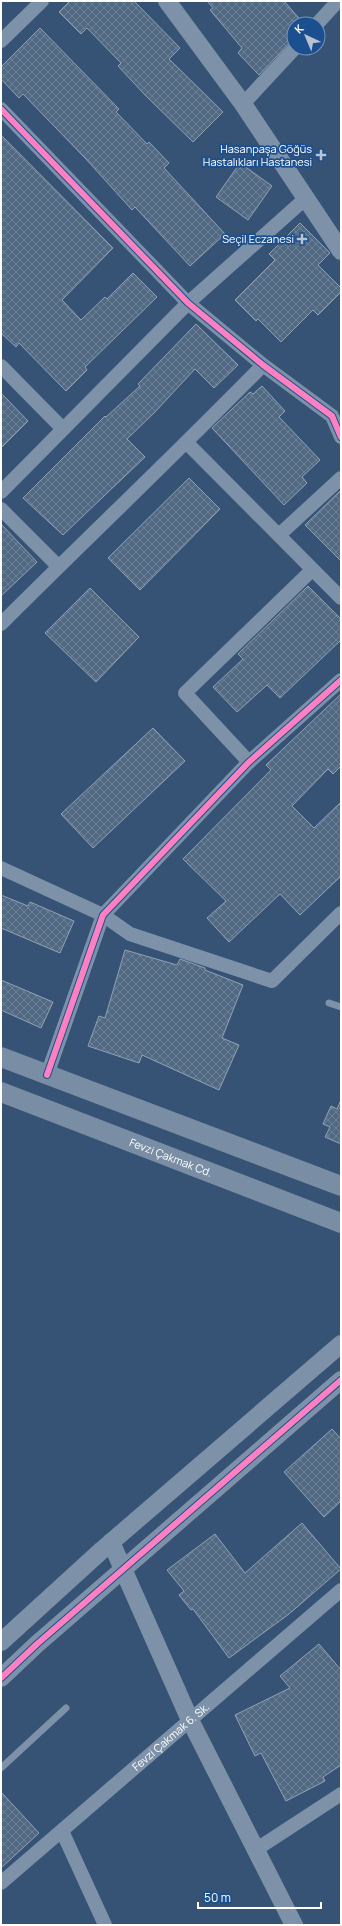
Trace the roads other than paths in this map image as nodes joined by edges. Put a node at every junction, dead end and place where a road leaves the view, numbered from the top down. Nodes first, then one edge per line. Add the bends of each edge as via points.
1 (42, 1) edge
2 (166, 1) edge
3 (338, 1) edge
4 (324, 16) edge
5 (1, 41) edge
6 (288, 56) edge
7 (243, 104) junction
8 (1, 109) edge
9 (306, 198) junction
10 (341, 251) edge
11 (188, 303) junction
12 (263, 364) junction
13 (1, 366) edge
14 (336, 412) edge
15 (63, 429) junction
16 (341, 437) edge
17 (187, 443) junction
18 (341, 478) edge
19 (1, 492) edge
20 (1, 509) edge
21 (279, 535) junction
22 (58, 566) junction
23 (312, 570) junction
24 (341, 598) edge
25 (1, 624) edge
26 (341, 680) edge
27 (249, 762) junction
28 (1, 868) edge
29 (341, 913) edge
30 (103, 915) junction
31 (329, 1002) dead end
32 (341, 1007) edge
33 (1, 1057) edge
34 (47, 1075) junction
35 (1, 1092) edge
36 (341, 1186) edge
37 (341, 1222) edge
38 (341, 1344) edge
39 (341, 1380) edge
40 (111, 1542) junction
41 (122, 1569) junction
42 (341, 1590) edge
43 (1, 1642) edge
44 (1, 1678) edge
45 (66, 1708) dead end
46 (190, 1720) junction
47 (1, 1768) edge
48 (341, 1794) edge
49 (62, 1831) junction
50 (257, 1849) junction
51 (1, 1883) edge
52 (105, 1925) edge
53 (294, 1925) edge

1 - 5 street
2 - 7 street
3 - 4 street
6 - 7 street
7 - 9 street
8 - 11 street
9 - 10 street
9 - 11 street
11 - 12 street
11 - 15 street
12 - 14 street
12 - 17 street
13 - 15 street
14 - 16 street
15 - 19 street
17 - 21 street
17 - 22 street
18 - 21 street
20 - 22 street
21 - 23 street
22 - 25 street
23 - 24 street
23 - 27 street via 186,693
26 - 27 street
27 - 30 street
28 - 30 street
29 - 30 street via 272,981 130,934
30 - 34 street
31 - 32 lane
33 - 34 main road
34 - 36 main road
35 - 37 main road, Fevzi Çakmak Cd.
38 - 40 street
39 - 41 street
40 - 41 street
40 - 43 street
41 - 44 street
41 - 46 street
42 - 46 street, Fevzi Çakmak 6. Sk.
45 - 47 lane
46 - 49 street, Fevzi Çakmak 6. Sk.
46 - 50 street
48 - 50 street
49 - 51 street, Fevzi Çakmak 6. Sk.
49 - 52 street
50 - 53 street

